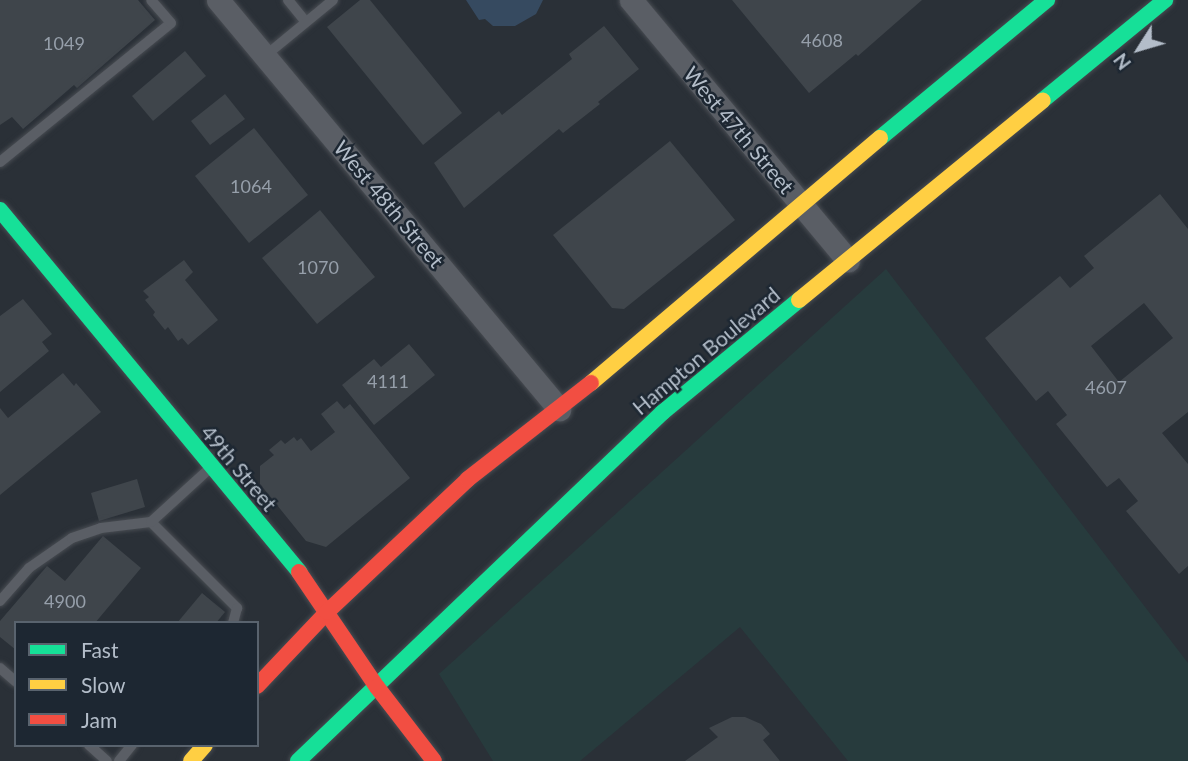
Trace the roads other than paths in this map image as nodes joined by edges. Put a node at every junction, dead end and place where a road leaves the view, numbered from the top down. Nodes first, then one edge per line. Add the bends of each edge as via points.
1 (151, 0) edge
2 (218, 0) edge
3 (288, 0) edge
4 (333, 0) edge
5 (631, 0) edge
6 (1165, 0) edge
7 (1033, 4) edge
8 (306, 22) junction
9 (265, 56) junction
10 (0, 162) edge
11 (800, 204) junction
12 (0, 210) edge
13 (848, 260) junction
14 (559, 409) junction
15 (210, 468) junction
16 (151, 522) junction
17 (0, 600) edge
18 (327, 612) junction
19 (234, 621) edge
20 (0, 668) edge
21 (14, 680) edge
22 (259, 684) edge
23 (377, 687) junction
24 (91, 747) edge
25 (130, 747) edge
26 (203, 747) edge
27 (107, 761) edge
28 (119, 761) edge
29 (191, 761) edge
30 (298, 761) edge
31 (434, 761) edge

1 - 10 lane via 171,23
2 - 9 street, West 48th Street
3 - 8 lane
4 - 8 lane
5 - 11 street, West 47th Street
6 - 13 main road, Hampton Boulevard
7 - 11 main road
8 - 9 lane
9 - 14 street, West 48th Street
11 - 13 street, West 47th Street
11 - 14 main road
12 - 15 main road, 49th Street
13 - 23 main road, Hampton Boulevard via 663,412
14 - 18 main road via 468,479
15 - 16 lane
15 - 18 main road, 49th Street via 313,589
16 - 17 lane via 101,528 72,538 29,568
16 - 19 lane via 237,608
18 - 22 main road
18 - 23 main road, 49th Street
20 - 21 lane
23 - 30 main road, Hampton Boulevard
23 - 31 main road, 49th Street
24 - 27 lane
25 - 28 lane
26 - 29 main road

